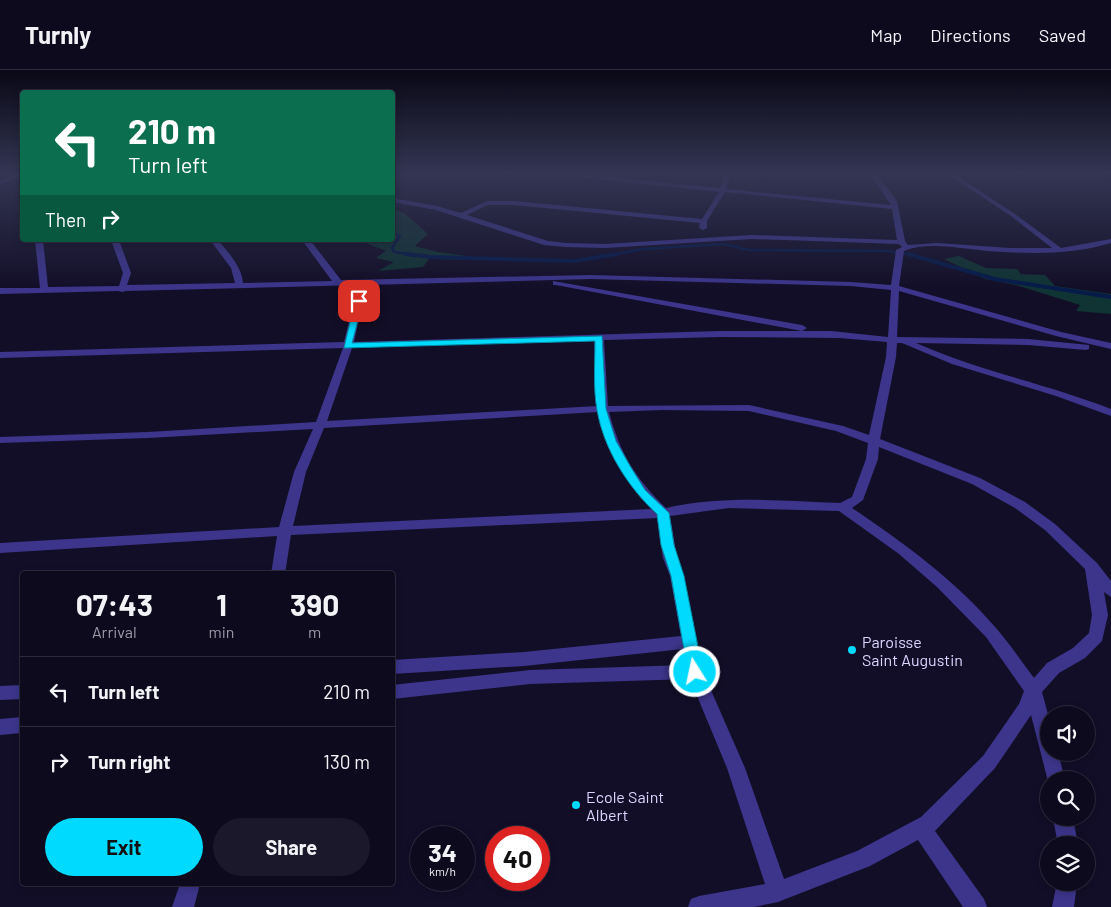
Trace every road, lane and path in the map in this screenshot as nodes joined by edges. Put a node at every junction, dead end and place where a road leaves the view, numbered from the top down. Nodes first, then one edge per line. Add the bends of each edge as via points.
1 (446, 211) edge
2 (472, 211) edge
3 (605, 211) edge
4 (710, 211) edge
5 (896, 211) edge
6 (1007, 211) edge
7 (462, 216) junction
8 (704, 221) junction
9 (703, 239) junction
10 (1111, 241) edge
11 (39, 242) edge
12 (116, 242) edge
13 (215, 242) edge
14 (308, 242) edge
15 (901, 248) junction
16 (1058, 249) junction
17 (534, 278) junction
18 (339, 284) junction
19 (362, 284) junction
20 (239, 285) junction
21 (896, 288) junction
22 (44, 290) junction
23 (122, 290) junction
24 (0, 291) edge
25 (838, 335) junction
26 (599, 338) junction
27 (897, 340) junction
28 (347, 346) junction
29 (1111, 347) edge
30 (0, 355) edge
31 (602, 409) junction
32 (1111, 413) edge
33 (321, 424) junction
34 (0, 440) edge
35 (874, 441) junction
36 (842, 507) junction
37 (663, 513) junction
38 (284, 531) junction
39 (0, 548) edge
40 (1092, 567) junction
41 (278, 571) edge
42 (1111, 591) edge
43 (690, 642) junction
44 (395, 667) edge
45 (695, 672) junction
46 (1033, 690) junction
47 (20, 692) edge
48 (395, 692) edge
49 (0, 693) edge
50 (20, 725) edge
51 (0, 727) edge
52 (1054, 771) edge
53 (921, 828) junction
54 (189, 886) edge
55 (1066, 891) edge
56 (778, 892) junction
57 (183, 907) edge
58 (699, 907) edge
59 (976, 907) edge
60 (1063, 907) edge

1 - 7 street
2 - 7 street
3 - 8 street
4 - 8 street
5 - 15 street
6 - 16 street
7 - 9 street via 561,245
8 - 9 street
9 - 15 street via 799,238
10 - 16 street
11 - 22 street
12 - 23 street via 126,273
13 - 20 street via 238,274
14 - 18 street
15 - 16 street via 927,245 1008,250
15 - 21 street
17 - 19 street
17 - 21 street via 748,280
17 - 25 street
18 - 19 street
18 - 20 street
19 - 28 street
20 - 23 street
21 - 27 street
21 - 29 street
22 - 23 street
22 - 24 street
25 - 26 street
25 - 27 street
26 - 28 street
26 - 31 street
27 - 29 street
27 - 32 street
27 - 35 street
28 - 30 street
28 - 33 street
31 - 33 street
31 - 35 street via 748,408 839,428
31 - 37 street via 611,441 624,466 641,493
33 - 34 street
33 - 38 street via 304,459
35 - 36 street via 872,460 857,500
35 - 40 street via 976,481 1020,505 1050,527
36 - 37 street via 736,505 681,508
36 - 46 street via 904,550 942,582 991,633
37 - 38 street
37 - 43 street
38 - 39 street
38 - 41 street
40 - 42 street
40 - 46 street via 1100,615 1096,636 1079,653 1053,668
43 - 44 street via 524,659
43 - 45 street
45 - 48 street via 530,677
45 - 56 street via 736,768
46 - 52 street
46 - 53 street via 1026,708 989,762
47 - 49 street
50 - 51 street
53 - 56 street via 863,859
53 - 59 street
54 - 57 street
55 - 60 street
56 - 58 street

